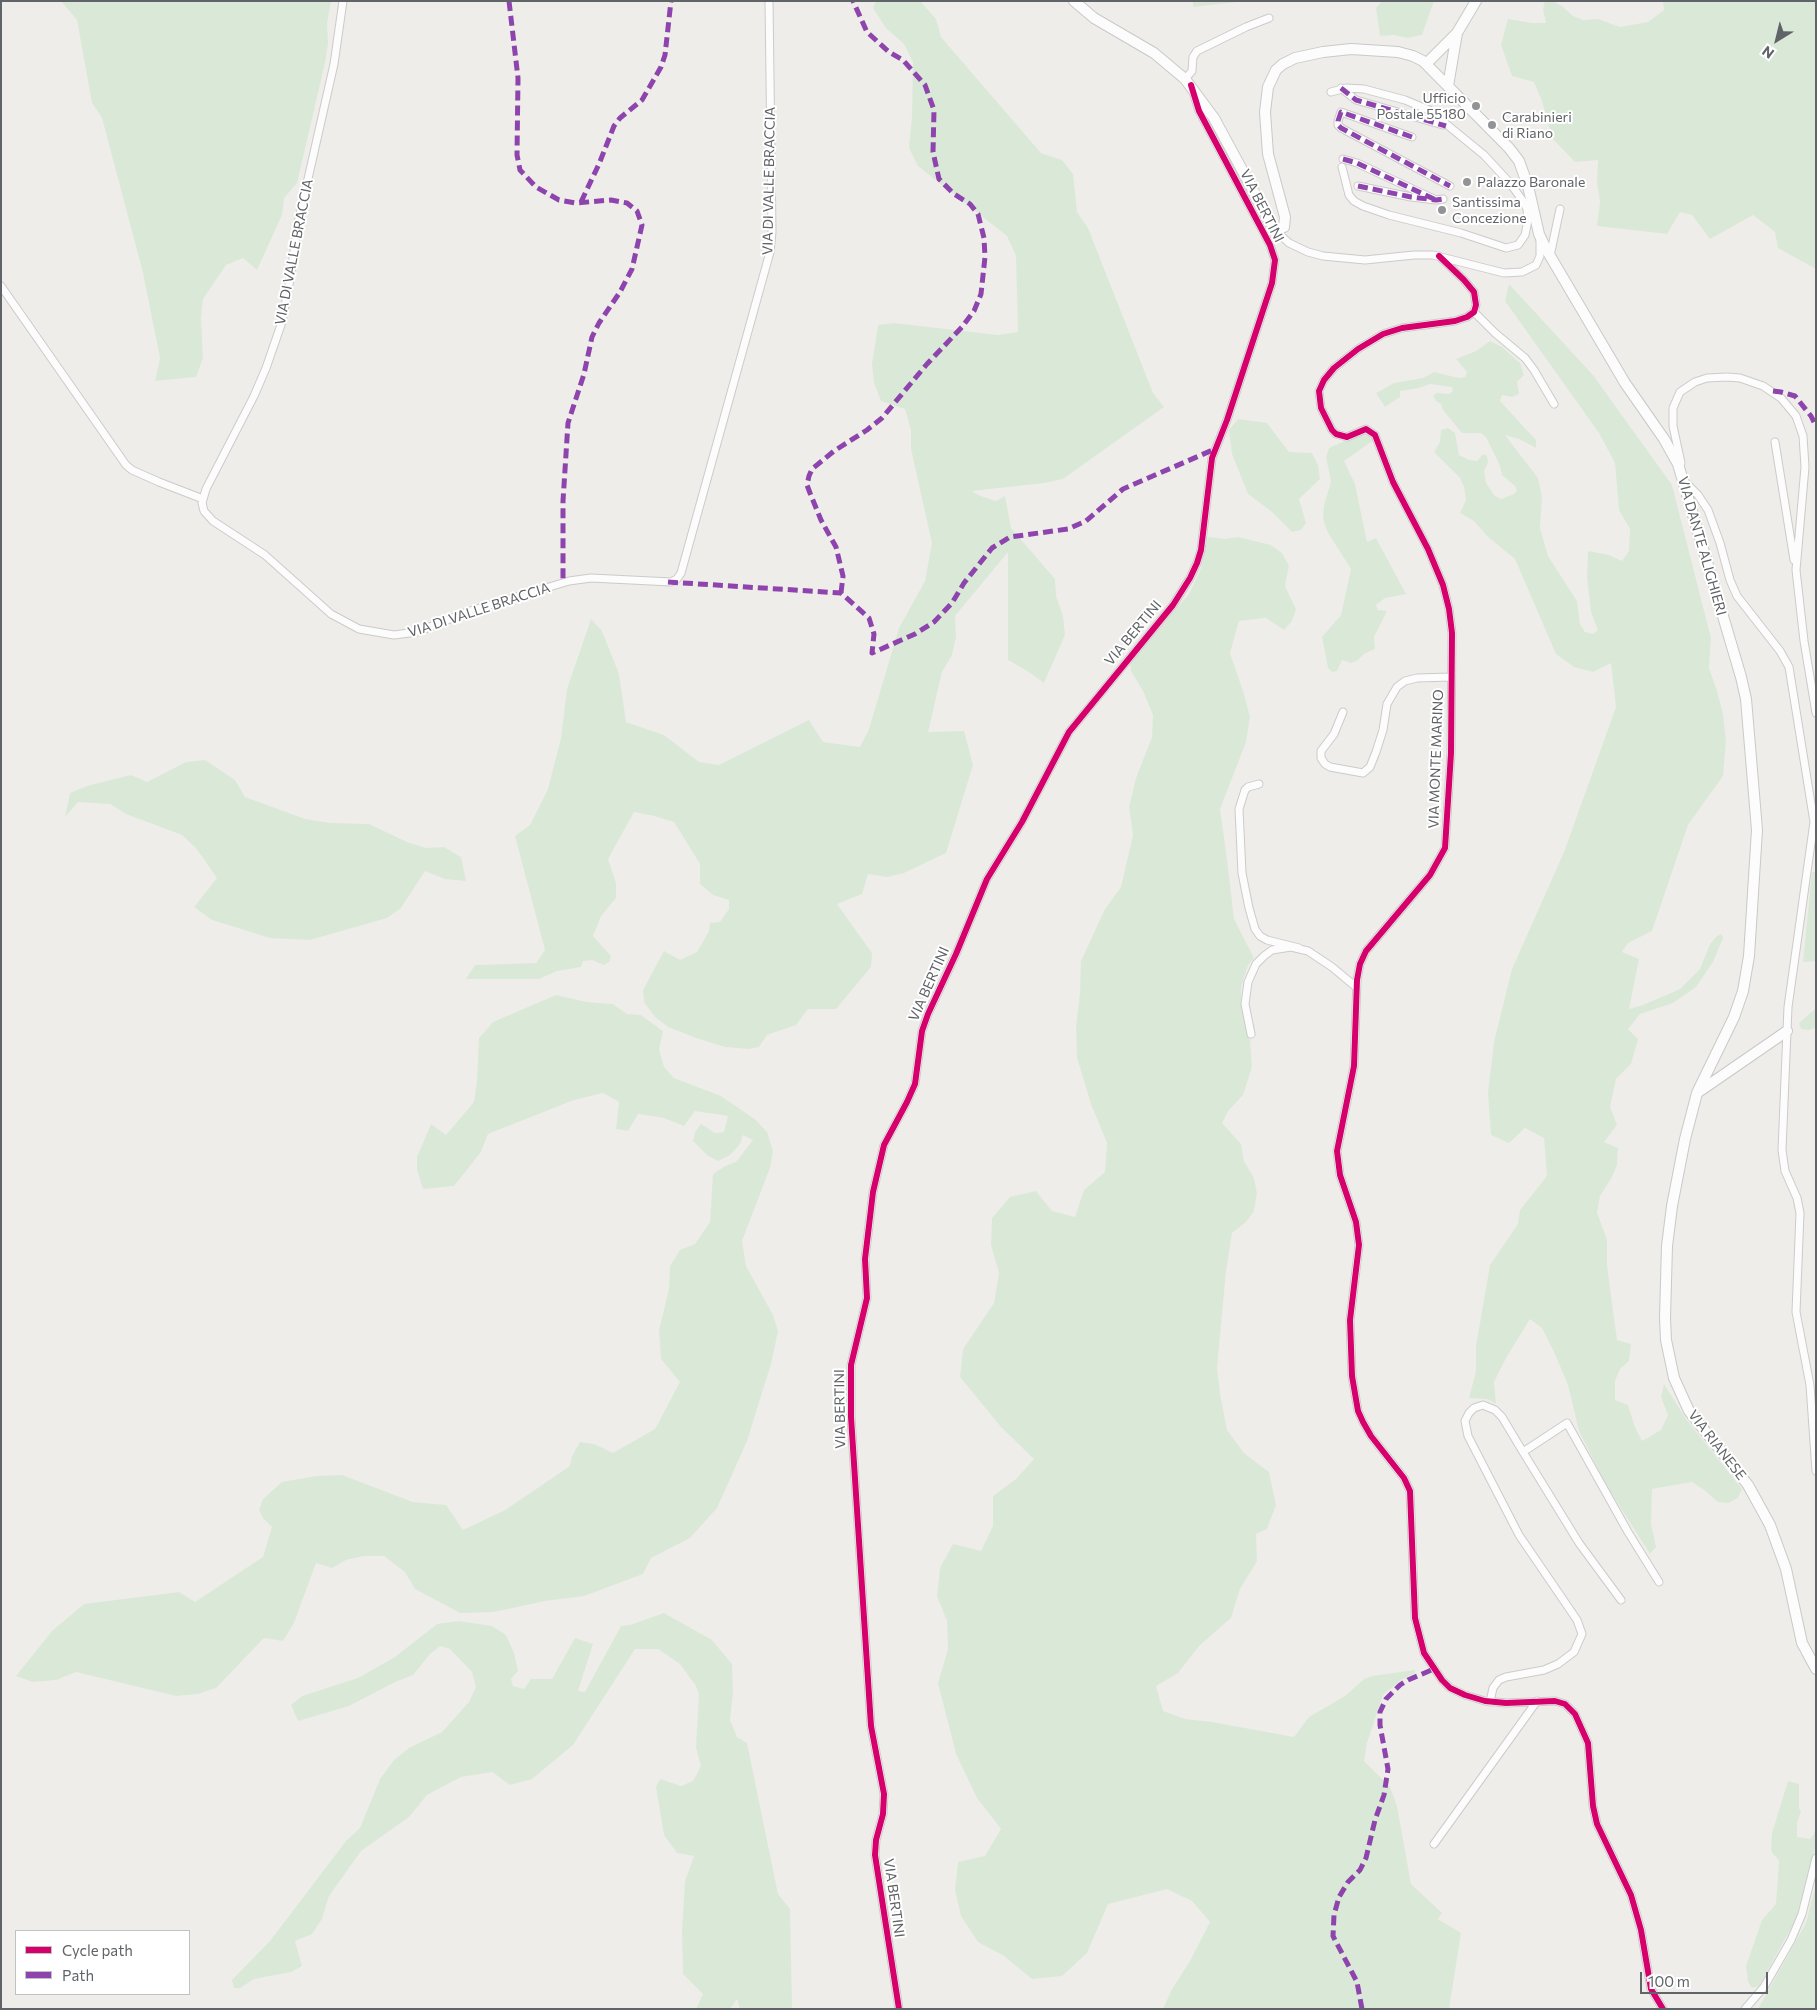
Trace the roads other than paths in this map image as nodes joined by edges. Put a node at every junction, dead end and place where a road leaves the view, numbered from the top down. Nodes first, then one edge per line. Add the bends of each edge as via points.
1 (343, 1) edge
2 (769, 1) edge
3 (1074, 1) edge
4 (1476, 1) edge
5 (1268, 18) dead end
6 (1458, 33) junction
7 (1426, 64) junction
8 (1188, 82) junction
9 (1448, 86) junction
10 (1341, 88) junction
11 (1331, 92) dead end
12 (1446, 126) junction
13 (1412, 137) dead end
14 (1343, 159) dead end
15 (1342, 167) dead end
16 (1358, 186) dead end
17 (1450, 186) dead end
18 (1528, 207) junction
19 (1560, 209) dead end
20 (1275, 227) junction
21 (1539, 234) junction
22 (1439, 256) junction
23 (1550, 256) junction
24 (1, 286) edge
25 (1474, 312) junction
26 (1554, 404) dead end
27 (1775, 442) dead end
28 (1684, 481) junction
29 (202, 499) junction
30 (1796, 570) junction
31 (1451, 677) junction
32 (1343, 712) dead end
33 (1816, 713) edge
34 (1259, 784) dead end
35 (1816, 806) edge
36 (1814, 822) junction
37 (1299, 948) junction
38 (1356, 987) junction
39 (1786, 1031) junction
40 (1251, 1034) dead end
41 (1697, 1094) junction
42 (1523, 1452) junction
43 (1816, 1471) edge
44 (1659, 1582) dead end
45 (1621, 1600) dead end
46 (1816, 1669) edge
47 (1537, 1701) junction
48 (1490, 1702) junction
49 (1434, 1844) dead end
50 (1816, 1858) edge
51 (899, 2009) edge
52 (1663, 2009) edge
53 (1745, 2009) edge

1 - 29 street, VIA DI VALLE BRACCIA via 334,64 298,223 282,322 254,396
2 - 29 street, VIA DI VALLE BRACCIA via 772,222 769,258 682,571 677,579 668,582 591,578 569,581 465,613 417,632 382,634 354,627 326,611 265,555 211,520 204,511
3 - 8 main road via 1094,18 1154,53
4 - 6 main road
5 - 8 street via 1197,51
6 - 7 main road
6 - 9 main road
7 - 9 main road, VIA DANTE ALIGHIERI
7 - 20 main road, VIA DANTE ALIGHIERI via 1417,57 1398,52 1351,49 1298,57 1276,70 1268,87 1265,112 1268,154 1285,218 1282,229
8 - 20 main road via 1217,124
8 - 51 street, VIA BERTINI via 1199,111 1275,260 1272,283 1228,420 1212,458 1198,563 1173,605 1069,732 1022,822 987,879 928,1014 920,1041 915,1084 884,1146 872,1192 865,1259 867,1298 852,1365 850,1417 871,1726 884,1794 875,1855
9 - 18 main road, VIA DANTE ALIGHIERI via 1516,155 1522,168
10 - 11 street
10 - 12 street via 1356,100
10 - 12 street via 1371,91 1419,104
12 - 18 street via 1493,164
13 - 17 street via 1341,112 1338,125
14 - 16 street via 1439,200
15 - 18 street via 1349,195 1360,205 1461,232 1504,248 1512,248 1521,242 1528,223
18 - 21 main road, VIA DANTE ALIGHIERI
19 - 23 street
20 - 22 street via 1294,246 1333,258 1365,260
21 - 22 street via 1539,261 1532,269 1522,272 1496,272
21 - 23 main road, VIA DANTE ALIGHIERI
22 - 25 street via 1474,292
23 - 28 main road, VIA DANTE ALIGHIERI via 1625,383 1668,446
24 - 29 street via 128,467
25 - 26 street via 1525,358
25 - 31 street, VIA MONTE MARINO via 1455,321 1402,328 1383,334 1334,368 1319,391 1321,408 1334,432 1348,437 1366,429 1373,432 1395,486 1428,549 1443,585 1451,620
27 - 30 street
28 - 30 street via 1673,416 1682,390 1704,379 1728,377 1740,378 1777,394 1796,416 1804,441
28 - 36 street via 1708,510 1737,596 1780,650 1791,672
28 - 41 main road, VIA DANTE ALIGHIERI via 1744,686 1757,819 1749,956 1743,991
30 - 33 street
31 - 32 street via 1417,678 1399,685 1387,704 1374,757 1363,773 1330,767 1320,758
31 - 38 street, VIA MONTE MARINO via 1452,753 1445,848 1430,875 1366,951
34 - 37 street via 1244,790 1239,809 1242,873 1248,908 1254,929 1260,936
35 - 36 street
36 - 39 street
37 - 38 street via 1321,959
37 - 40 street via 1272,950 1253,970 1245,998
38 - 48 street, VIA MONTE MARINO via 1354,1066 1337,1156 1356,1222 1359,1245 1350,1334 1357,1405 1366,1428 1410,1491 1415,1618 1424,1653 1450,1688 1473,1699
39 - 41 main road
39 - 43 street via 1782,1155 1800,1215 1796,1312 1810,1385
41 - 46 main road, VIA RIANESE via 1685,1139 1668,1236 1665,1318 1669,1358 1689,1411 1748,1486 1770,1525 1786,1569 1802,1643
42 - 44 street via 1567,1424
42 - 45 street via 1584,1551
42 - 48 street via 1493,1408 1480,1406 1469,1414 1465,1423 1468,1436 1526,1546 1579,1623 1582,1637 1574,1652 1558,1664 1499,1680 1493,1688
47 - 48 street, VIA MONTE MARINO
47 - 49 street
47 - 52 street, VIA MONTE MARINO via 1564,1704 1575,1714 1585,1733 1597,1824 1631,1895 1651,1989
50 - 53 street via 1792,1940 1764,1987

